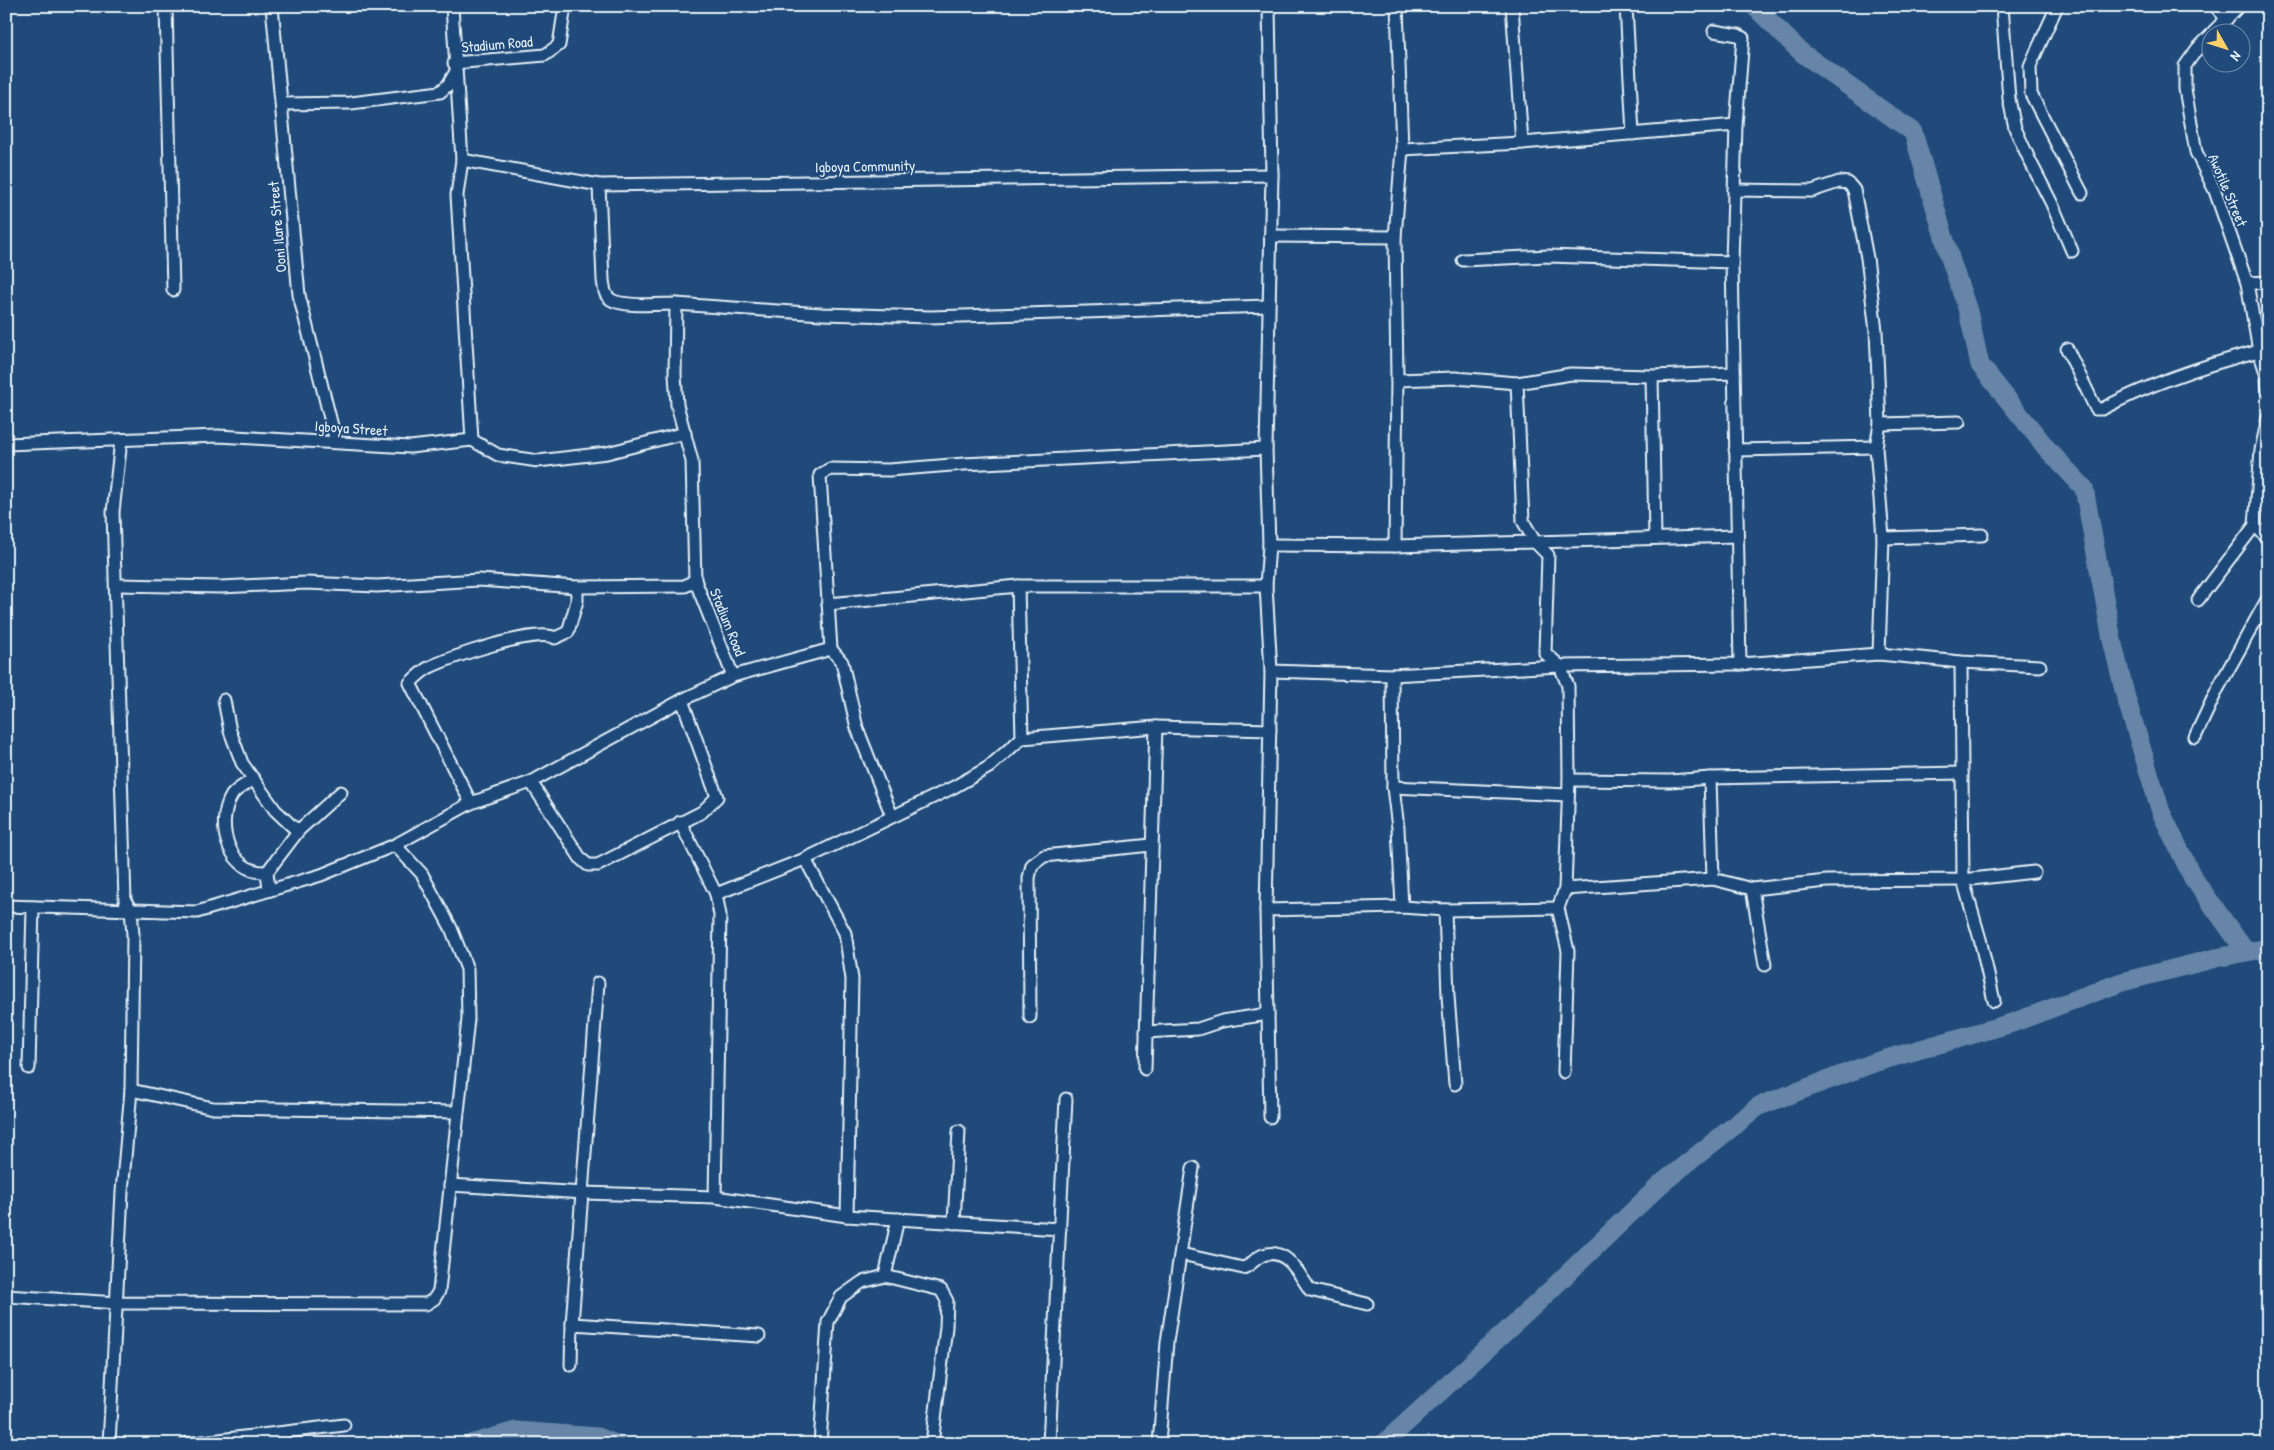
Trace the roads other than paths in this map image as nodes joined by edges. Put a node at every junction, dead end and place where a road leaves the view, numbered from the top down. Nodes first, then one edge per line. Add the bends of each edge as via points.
1 (166, 6) edge
2 (272, 6) edge
3 (452, 6) edge
4 (565, 6) edge
5 (1269, 6) edge
6 (1397, 6) edge
7 (1512, 6) edge
8 (1626, 6) edge
9 (2002, 6) edge
10 (2057, 6) edge
11 (2215, 6) edge
12 (2239, 6) edge
13 (2227, 19) junction
14 (2224, 22) edge
15 (1714, 31) dead end
16 (2202, 43) edge
17 (454, 68) junction
18 (282, 104) junction
19 (1736, 125) junction
20 (1632, 134) junction
21 (1522, 144) junction
22 (1402, 149) junction
23 (462, 160) junction
24 (1272, 175) junction
25 (599, 185) junction
26 (1734, 190) junction
27 (2082, 193) dead end
28 (1270, 236) junction
29 (1395, 237) junction
30 (2072, 251) dead end
31 (1463, 260) dead end
32 (1732, 262) junction
33 (2268, 282) edge
34 (2247, 283) junction
35 (172, 290) dead end
36 (676, 304) junction
37 (1268, 306) junction
38 (2067, 349) dead end
39 (2259, 351) junction
40 (1734, 374) junction
41 (1652, 376) junction
42 (1397, 380) junction
43 (1517, 383) junction
44 (2268, 392) edge
45 (2268, 418) edge
46 (1959, 422) dead end
47 (1880, 424) junction
48 (685, 434) junction
49 (121, 440) junction
50 (472, 440) junction
51 (336, 442) junction
52 (6, 444) edge
53 (1876, 447) junction
54 (1266, 449) junction
55 (1735, 450) junction
56 (2255, 525) junction
57 (1982, 535) dead end
58 (1737, 536) junction
59 (1655, 538) junction
60 (1883, 538) junction
61 (2268, 539) edge
62 (1535, 542) junction
63 (1269, 545) junction
64 (1395, 546) junction
65 (695, 580) junction
66 (117, 585) junction
67 (1018, 586) junction
68 (1266, 586) junction
69 (578, 587) junction
70 (2268, 598) edge
71 (2198, 600) dead end
72 (828, 604) junction
73 (831, 649) junction
74 (1879, 654) junction
75 (1960, 662) junction
76 (1740, 664) junction
77 (1560, 666) junction
78 (2040, 666) dead end
79 (1271, 671) junction
80 (1392, 675) junction
81 (733, 676) junction
82 (224, 700) dead end
83 (682, 700) junction
84 (1156, 727) junction
85 (1270, 730) junction
86 (2195, 737) dead end
87 (1022, 738) junction
88 (1962, 773) junction
89 (1710, 778) junction
90 (254, 779) junction
91 (1569, 780) junction
92 (531, 782) junction
93 (1393, 787) junction
94 (341, 792) dead end
95 (1568, 795) junction
96 (471, 803) junction
97 (892, 816) junction
98 (680, 822) junction
99 (299, 830) junction
100 (395, 845) junction
101 (1152, 845) junction
102 (806, 859) junction
103 (267, 872) junction
104 (2034, 872) dead end
105 (1713, 879) junction
106 (1963, 880) junction
107 (1565, 889) junction
108 (1752, 889) junction
109 (269, 890) junction
110 (716, 894) junction
111 (6, 906) edge
112 (33, 907) junction
113 (1402, 908) junction
114 (1558, 908) junction
115 (131, 909) junction
116 (1266, 910) junction
117 (1445, 910) junction
118 (1765, 965) dead end
119 (598, 983) dead end
120 (1994, 1001) dead end
121 (1268, 1014) junction
122 (1030, 1017) dead end
123 (1146, 1032) junction
124 (29, 1068) dead end
125 (1145, 1069) dead end
126 (1564, 1072) dead end
127 (1455, 1084) dead end
128 (130, 1090) junction
129 (1066, 1099) dead end
130 (457, 1112) junction
131 (1270, 1117) dead end
132 (960, 1131) dead end
133 (1193, 1168) dead end
134 (450, 1185) junction
135 (584, 1193) junction
136 (715, 1196) junction
137 (847, 1216) junction
138 (898, 1219) junction
139 (954, 1223) junction
140 (1060, 1229) junction
141 (1181, 1254) junction
142 (884, 1276) junction
143 (6, 1296) edge
144 (118, 1303) junction
145 (1367, 1304) dead end
146 (572, 1324) junction
147 (759, 1336) dead end
148 (571, 1365) dead end
149 (344, 1425) dead end
150 (109, 1444) edge
151 (185, 1444) edge
152 (820, 1444) edge
153 (932, 1444) edge
154 (1049, 1444) edge
155 (1160, 1444) edge

1 - 35 street
2 - 18 street, Ooni Ilare Street
3 - 17 street
4 - 17 street, Stadium Road via 559,45 544,55
5 - 24 street
6 - 22 street
7 - 21 street
8 - 20 street
9 - 30 street via 2009,99 2015,128
10 - 27 street via 2030,66 2031,94
11 - 13 street
12 - 13 street, Awotile Street
13 - 14 street, Awotile Street
15 - 19 street via 1743,38
16 - 34 street, Awotile Street via 2185,66 2185,89 2196,152 2215,191
17 - 18 street via 448,85 440,92 351,103
17 - 23 street
18 - 51 street, Ooni Ilare Street via 299,295
19 - 20 street
19 - 26 street
20 - 21 street
21 - 22 street
22 - 29 street
23 - 25 street, Igboya Community
23 - 50 street via 457,195
24 - 25 street, Igboya Community
24 - 28 street
25 - 36 street via 603,280 608,298 631,304
26 - 32 street
26 - 47 street via 1812,191 1839,182 1848,183 1854,190 1875,322
28 - 29 street
28 - 37 street
29 - 42 street
31 - 32 street via 1548,256
32 - 40 street
33 - 34 street
34 - 39 street, Awotile Street
36 - 37 street via 822,314 931,317
36 - 48 street via 676,404
37 - 54 street
38 - 39 street via 2096,409 2139,390
39 - 44 street, Awotile Street
40 - 41 street
40 - 55 street
41 - 43 street via 1571,374
41 - 59 street
42 - 43 street via 1455,378
42 - 64 street
43 - 62 street via 1523,521
45 - 56 street via 2261,450
46 - 47 street
47 - 53 street
48 - 50 street via 607,453 538,461 498,455
48 - 65 street via 692,461
49 - 51 street, Igboya Street via 218,436
49 - 52 street, Igboya Street
49 - 66 street via 114,512
50 - 51 street, Igboya Street via 410,448
53 - 55 street
53 - 60 street
54 - 63 street
54 - 72 street via 889,470 830,469 820,475
55 - 58 street
56 - 61 street
56 - 71 street
57 - 60 street
58 - 59 street
58 - 76 street
59 - 62 street
60 - 74 street
62 - 64 street
62 - 77 street via 1548,555 1545,653
63 - 64 street
63 - 68 street
65 - 69 street via 685,586
65 - 81 street, Stadium Road
66 - 69 street via 221,587 306,583 377,586 479,580
66 - 115 street via 125,901
67 - 68 street
67 - 72 street
67 - 87 street
68 - 79 street
69 - 96 street via 568,632 555,638 525,636 470,652 429,667 410,683
70 - 86 street
72 - 73 street
73 - 81 street
73 - 97 street via 842,662 857,728
74 - 75 street
74 - 76 street
75 - 78 street
75 - 88 street
76 - 77 street
77 - 80 street
77 - 91 street via 1568,686
79 - 80 street
79 - 85 street
80 - 93 street
81 - 83 street
82 - 90 street via 230,731 242,763
83 - 92 street
83 - 98 street via 717,797 702,812
84 - 85 street
84 - 87 street
84 - 101 street
85 - 116 street
87 - 97 street via 975,775
88 - 89 street
88 - 106 street
89 - 91 street
89 - 105 street
90 - 99 street via 276,810
90 - 103 street via 232,794 224,837 231,852 245,867
91 - 95 street
92 - 96 street
92 - 98 street via 588,865 598,865
93 - 95 street
93 - 113 street
94 - 99 street
95 - 107 street
96 - 100 street
97 - 102 street
98 - 110 street
99 - 103 street
100 - 109 street via 321,875
100 - 130 street via 422,874 451,928 467,968 468,1019
101 - 122 street via 1044,856 1032,865 1029,878
101 - 123 street
102 - 110 street
102 - 137 street via 845,933 852,979
103 - 109 street
104 - 106 street
105 - 107 street
105 - 108 street
106 - 108 street via 1827,881
106 - 120 street
107 - 114 street
108 - 118 street
109 - 115 street via 197,912
110 - 136 street via 720,915
111 - 112 street
112 - 115 street
112 - 124 street
113 - 116 street
113 - 117 street
114 - 117 street
114 - 126 street via 1568,951
115 - 128 street
116 - 121 street
117 - 127 street
119 - 135 street
121 - 123 street via 1222,1021 1198,1029
121 - 131 street
123 - 125 street
128 - 130 street via 213,1108
128 - 144 street
129 - 140 street
130 - 134 street
132 - 139 street
133 - 141 street
134 - 135 street
134 - 144 street via 439,1291 426,1304
135 - 136 street
135 - 146 street
136 - 137 street
137 - 138 street
138 - 139 street
138 - 142 street
139 - 140 street
140 - 154 street
141 - 145 street via 1243,1268 1261,1256 1272,1254 1290,1260 1310,1290
141 - 155 street via 1167,1342
142 - 152 street via 862,1282 841,1297 828,1322
142 - 153 street via 941,1290 947,1301
143 - 144 street
144 - 150 street
146 - 147 street
146 - 148 street
149 - 151 street

